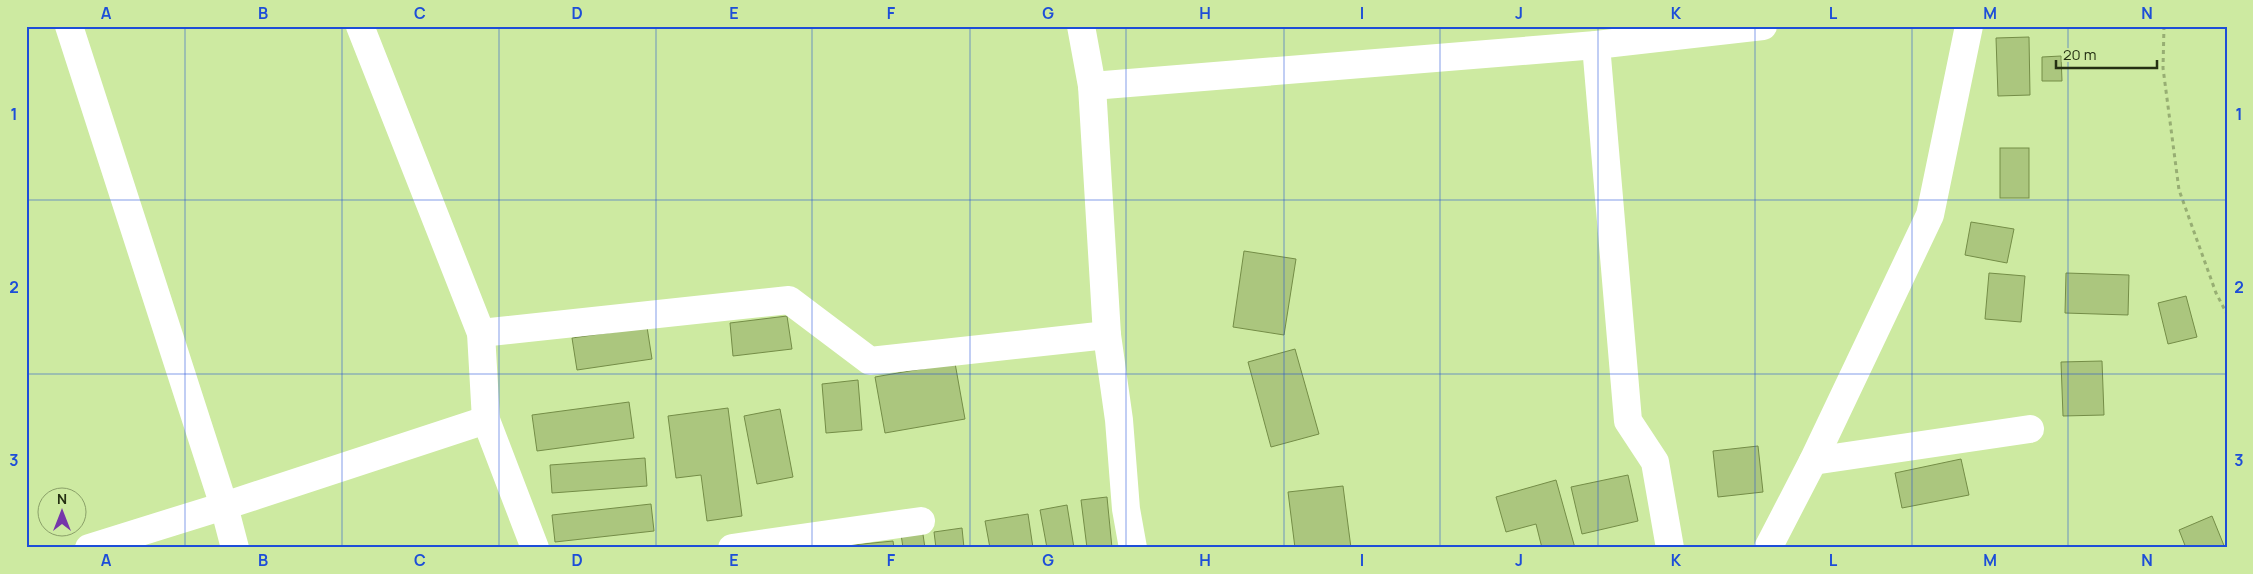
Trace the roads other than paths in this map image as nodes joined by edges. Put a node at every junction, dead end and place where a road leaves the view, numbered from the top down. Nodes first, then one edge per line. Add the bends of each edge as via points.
1 (70, 26) edge
2 (360, 26) edge
3 (1081, 26) edge
4 (1763, 26) edge
5 (1969, 26) edge
6 (1726, 28) edge
7 (1596, 45) junction
8 (1092, 86) junction
9 (481, 333) junction
10 (1107, 335) junction
11 (486, 420) junction
12 (2030, 429) dead end
13 (1813, 461) junction
14 (224, 506) junction
15 (921, 521) dead end
16 (90, 548) edge
17 (235, 548) edge
18 (535, 548) edge
19 (732, 548) edge
20 (1133, 548) edge
21 (1670, 548) edge
22 (1768, 548) edge

1 - 14 street
2 - 9 street
3 - 8 street
4 - 6 street
5 - 13 street via 1930,215
6 - 7 street
7 - 8 street
7 - 21 street via 1628,421 1655,462
8 - 10 street
9 - 10 street via 789,300 870,361
9 - 11 street
10 - 20 street
11 - 14 street
11 - 18 street
12 - 13 street
13 - 22 street
14 - 16 street
14 - 17 street
15 - 19 street

